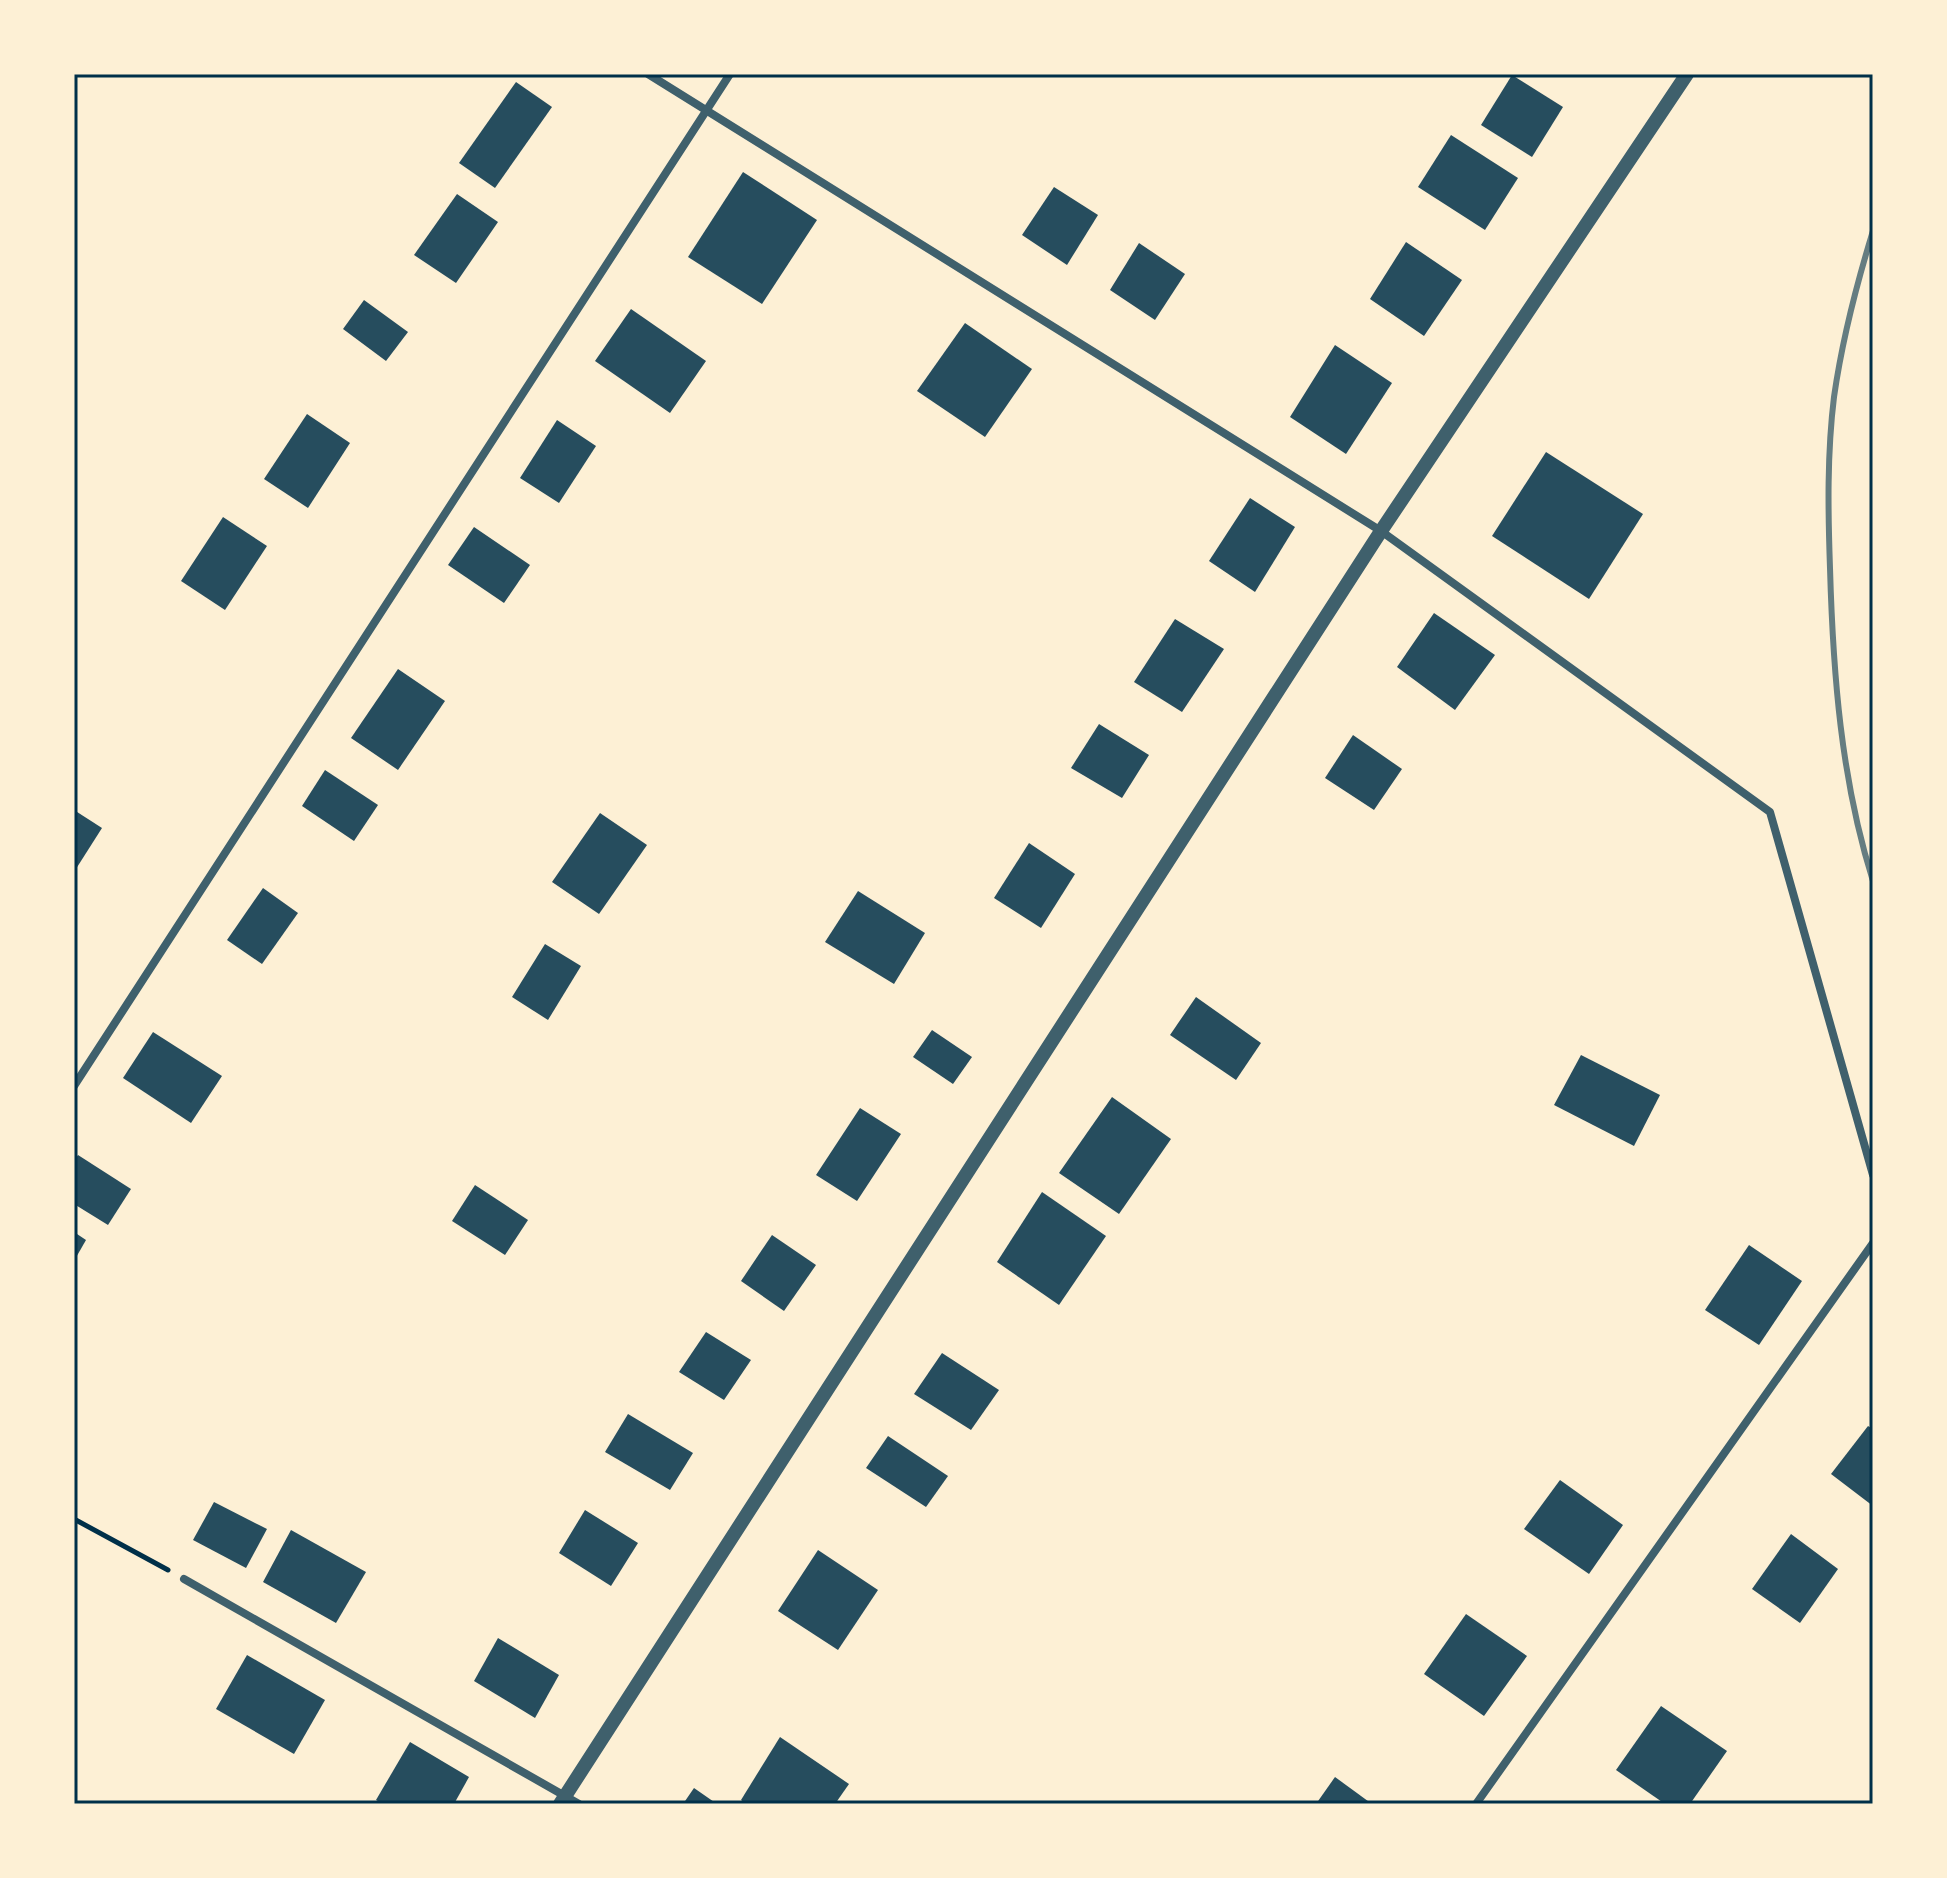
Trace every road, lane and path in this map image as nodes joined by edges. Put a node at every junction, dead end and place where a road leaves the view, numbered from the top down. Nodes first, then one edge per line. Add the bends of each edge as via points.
1 (648, 74) edge
2 (730, 74) edge
3 (1687, 74) edge
4 (705, 112) junction
5 (1381, 531) junction
6 (74, 1086) edge
7 (1873, 1175) edge
8 (1873, 1243) edge
9 (74, 1519) edge
10 (184, 1579) joint
11 (563, 1800) edge
12 (579, 1804) edge
13 (1476, 1804) edge

1 - 4 street
2 - 4 street
3 - 5 street
4 - 5 street
4 - 6 street
5 - 7 street via 1770,812
5 - 11 street
8 - 13 street
9 - 10 path
10 - 11 street
11 - 12 street

